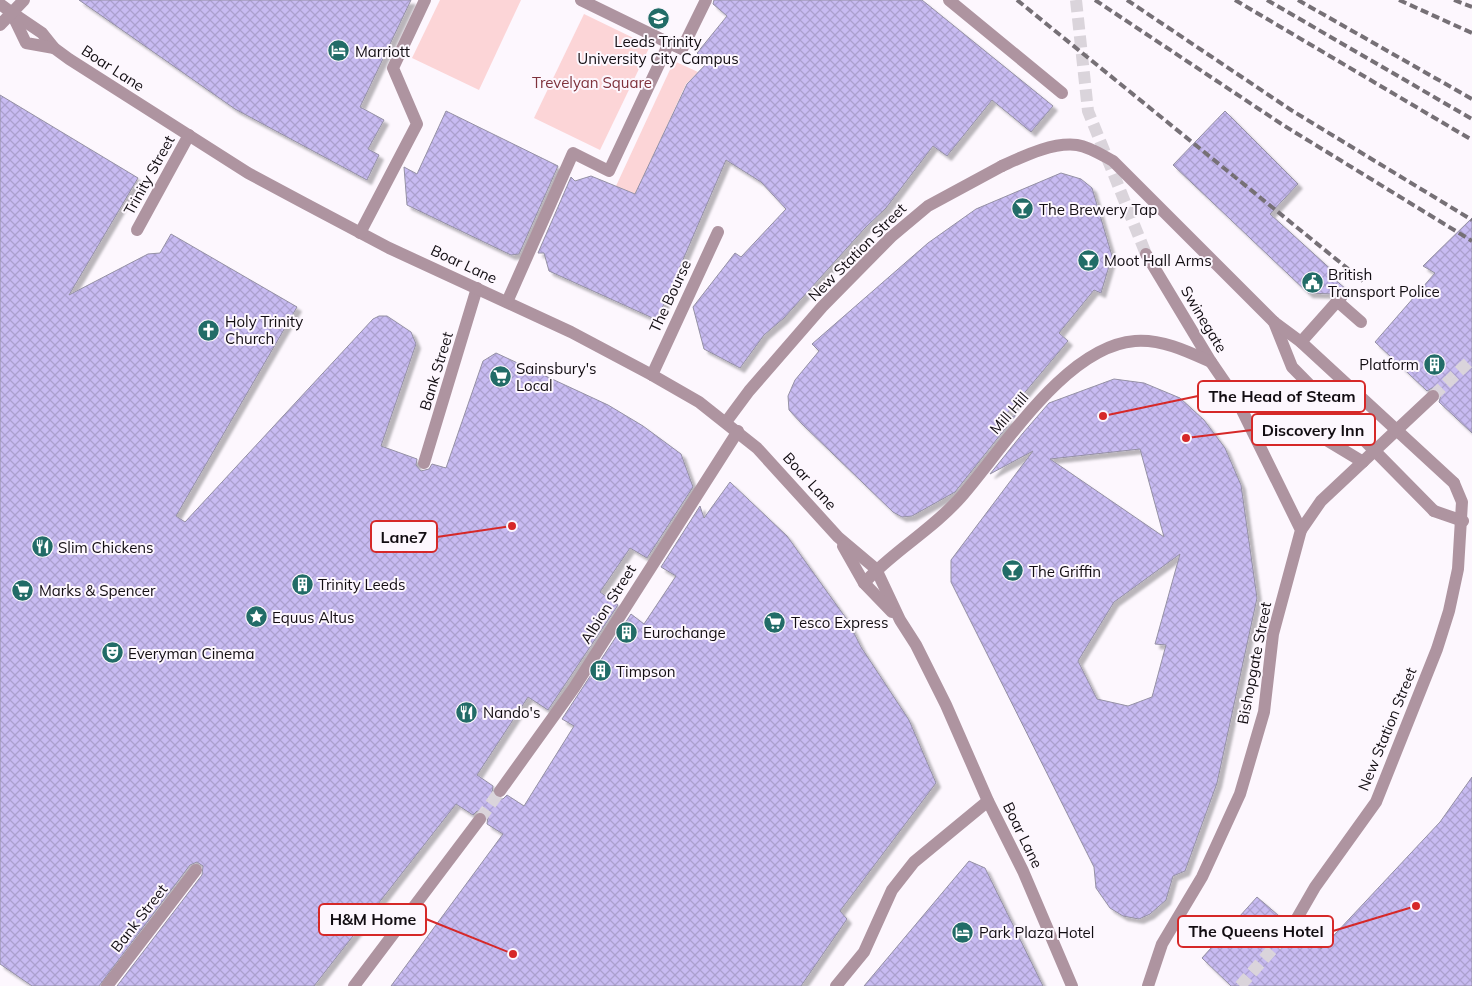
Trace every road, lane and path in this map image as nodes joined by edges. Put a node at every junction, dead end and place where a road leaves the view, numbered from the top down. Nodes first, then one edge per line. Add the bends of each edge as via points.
1 (24, 0) edge
2 (425, 0) edge
3 (581, 0) edge
4 (706, 0) edge
5 (949, 0) edge
6 (0, 4) edge
7 (11, 12) junction
8 (0, 25) edge
9 (669, 43) junction
10 (1062, 93) dead end
11 (189, 135) junction
12 (137, 230) dead end
13 (718, 232) dead end
14 (360, 233) junction
15 (1146, 254) tunnel mouth
16 (477, 288) junction
17 (507, 302) junction
18 (1274, 322) junction
19 (1361, 322) dead end
20 (1301, 342) junction
21 (1211, 362) junction
22 (652, 375) junction
23 (1433, 396) tunnel mouth
24 (1237, 400) junction
25 (726, 422) junction
26 (738, 431) junction
27 (1364, 462) junction
28 (424, 463) dead end
29 (1463, 521) junction
30 (1301, 530) junction
31 (838, 537) junction
32 (876, 569) junction
33 (864, 583) junction
34 (900, 620) junction
35 (500, 791) tunnel mouth
36 (988, 801) junction
37 (480, 819) tunnel mouth
38 (196, 870) dead end
39 (1292, 927) tunnel mouth
40 (107, 986) edge
41 (354, 986) edge
42 (836, 986) edge
43 (1072, 986) edge
44 (1148, 986) edge

1 - 7 street
2 - 14 street via 393,68 417,124
3 - 9 street
4 - 9 street via 682,49
5 - 10 street
6 - 7 street, Boar Lane
7 - 8 street
7 - 11 street, Boar Lane via 42,33 54,48
9 - 17 street via 609,170 573,153
11 - 12 street, Trinity Street
11 - 14 street, Boar Lane via 248,172
13 - 22 street, The Bourse
14 - 16 street, Boar Lane
15 - 21 street, Swinegate
16 - 17 street, Boar Lane
16 - 28 street, Bank Street
17 - 22 street, Boar Lane
18 - 20 street, New Station Street, bridge
18 - 25 street, New Station Street, bridge via 1114,160 1075,145 1041,150 1002,166 928,206 891,237 822,307
18 - 29 street, New Station Street, bridge via 1292,367 1434,511
19 - 20 street via 1340,299
20 - 29 street, New Station Street, bridge via 1454,483 1462,502
21 - 24 street, Swinegate
21 - 32 street, Mill Hill via 1174,345 1135,341 1101,350 1066,373 938,521
22 - 25 street, Boar Lane
23 - 27 street, Bishopgate Street
24 - 27 street via 1275,409
24 - 30 street
25 - 26 street, Boar Lane
26 - 31 street, Boar Lane
26 - 35 street, Albion Street via 574,688
27 - 30 street, Bishopgate Street via 1321,501
29 - 39 street, New Station Street via 1458,570 1449,610 1376,802 1315,887
30 - 44 street, Bishopgate Street via 1273,634 1264,712 1240,794 1202,877 1162,944
31 - 32 street, Boar Lane
31 - 33 street, Boar Lane
32 - 33 street, Mill Hill
32 - 34 street, Boar Lane
33 - 34 street, Boar Lane
34 - 36 street, Boar Lane via 946,705
36 - 42 street via 914,862 892,890 864,952
36 - 43 street, Boar Lane via 1023,871
37 - 41 street
38 - 40 street, Bank Street

